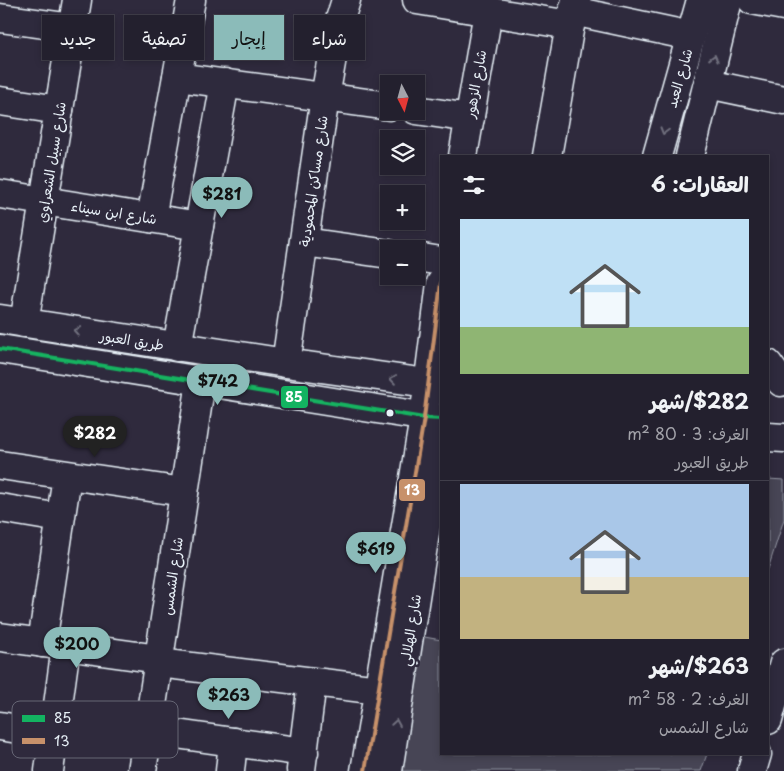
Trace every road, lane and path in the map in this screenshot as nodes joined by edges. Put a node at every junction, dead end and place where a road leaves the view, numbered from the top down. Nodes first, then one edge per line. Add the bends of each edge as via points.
1 (77, 0) edge
2 (191, 0) edge
3 (346, 0) edge
4 (417, 0) edge
5 (701, 0) edge
6 (728, 0) edge
7 (752, 0) edge
8 (784, 6) edge
9 (488, 12) junction
10 (573, 12) edge
11 (75, 15) edge
12 (0, 18) edge
13 (42, 24) edge
14 (691, 36) junction
15 (68, 60) edge
16 (177, 77) junction
17 (225, 83) junction
18 (708, 84) junction
19 (325, 97) junction
20 (784, 100) edge
21 (0, 101) edge
22 (380, 105) edge
23 (59, 110) junction
24 (425, 111) edge
25 (470, 118) junction
26 (463, 155) edge
27 (547, 155) edge
28 (657, 155) edge
29 (690, 155) edge
30 (0, 194) edge
31 (44, 201) junction
32 (151, 218) junction
33 (199, 226) junction
34 (304, 242) junction
35 (380, 253) edge
36 (425, 258) edge
37 (440, 261) edge
38 (440, 300) edge
39 (12, 321) edge
40 (177, 347) junction
41 (0, 349) edge
42 (286, 364) junction
43 (201, 381) junction
44 (435, 385) edge
45 (435, 422) edge
46 (769, 437) edge
47 (784, 438) edge
48 (0, 465) edge
49 (67, 476) junction
50 (184, 492) junction
51 (0, 508) edge
52 (60, 518) junction
53 (0, 637) edge
54 (54, 645) junction
55 (159, 661) junction
56 (784, 663) edge
57 (312, 682) junction
58 (379, 690) junction
59 (54, 701) edge
60 (153, 701) edge
61 (769, 716) edge
62 (178, 734) edge
63 (234, 742) junction
64 (758, 755) edge
65 (51, 758) edge
66 (144, 758) edge
67 (302, 761) edge
68 (49, 771) edge
69 (142, 771) edge
70 (230, 771) edge
71 (365, 771) edge
72 (388, 771) edge
73 (752, 771) edge

1 - 11 street, شارع سبيل الشعراوي
2 - 16 street
3 - 19 street, شارع مساكن المحمودية via 337,29
4 - 9 street
5 - 14 street, شارع العبد
18 -> 6 street, شارع العبد
7 - 8 street
9 - 10 street
9 - 25 street, شارع الزهور
10 - 14 street
10 - 27 street
12 - 13 street
14 -> 28 street, شارع العبد
15 - 23 street, شارع سبيل الشعراوي
16 - 17 street
16 - 32 street
17 - 19 street
17 - 33 street
18 - 20 street
18 - 29 street, شارع العبد
19 - 22 street
19 - 34 street, شارع مساكن المحمودية
21 - 23 street
23 - 31 street, شارع سبيل الشعراوي
24 - 25 street
25 - 26 street, شارع الزهور
30 - 31 street, شارع ابن سيناء
31 - 32 street, شارع ابن سيناء
31 - 39 street, شارع سبيل الشعراوي
32 - 33 street, شارع ابن سيناء
33 - 40 street
34 - 35 street
34 - 42 street, شارع مساكن المحمودية
36 - 37 street
38 - 44 street
40 -> 39 street, طريق العبور
40 - 42 street, طريق العبور
41 - 43 street
44 -> 42 street, طريق العبور
43 - 45 street
43 - 50 street, شارع الشمس
44 - 45 street, شارع الهلالي
45 - 58 street, شارع الهلالي
72 -> 45 street, شارع الهلالي
46 - 47 street
48 - 49 street
49 - 50 street
49 - 52 street
50 - 55 street, شارع الشمس
51 - 52 street
52 - 54 street
53 - 54 street
54 - 55 street
54 - 59 street
55 - 57 street
55 - 60 street, شارع الشمس
56 - 61 street
57 - 58 street
57 - 67 street
58 - 71 street, شارع الهلالي
62 - 63 street
63 - 67 street
63 - 70 street
64 - 73 street
65 - 68 street
66 - 69 street, شارع الشمس

